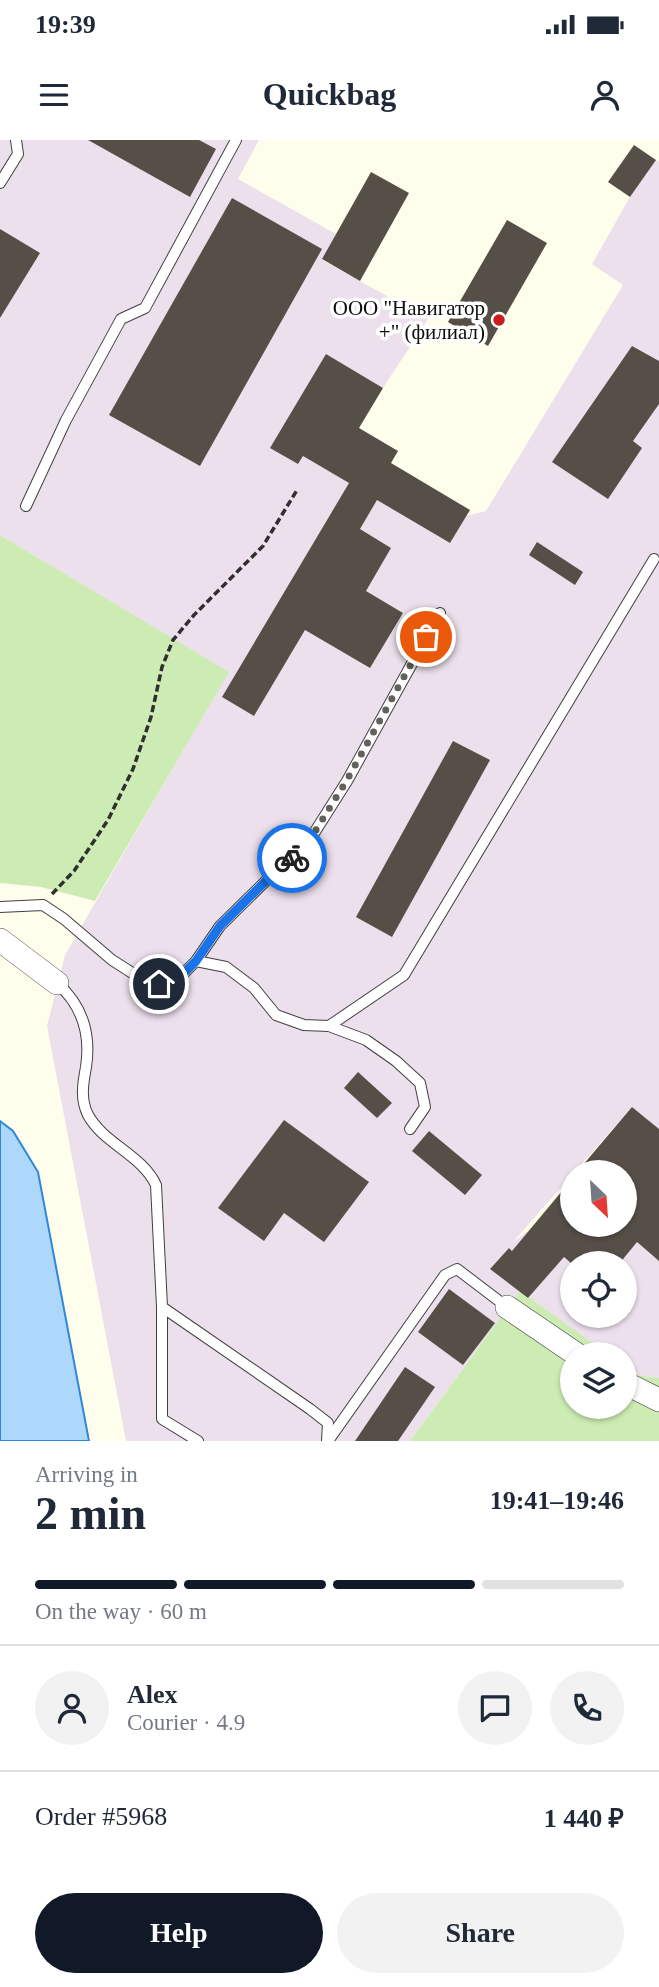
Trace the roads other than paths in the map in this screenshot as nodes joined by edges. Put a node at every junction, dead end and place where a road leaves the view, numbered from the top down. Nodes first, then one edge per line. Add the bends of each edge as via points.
1 (16, 140) edge
2 (236, 140) edge
3 (0, 183) edge
4 (26, 506) dead end
5 (657, 557) edge
6 (440, 613) dead end
7 (0, 907) edge
8 (0, 940) edge
9 (196, 961) junction
10 (57, 984) joint
11 (329, 1026) junction
12 (410, 1129) dead end
13 (162, 1307) junction
14 (507, 1307) joint
15 (560, 1343) edge
16 (637, 1389) edge
17 (659, 1399) edge
18 (198, 1441) edge
19 (328, 1441) edge

1 - 3 lane via 18,154
2 - 4 lane via 145,308 121,319
5 - 11 lane via 404,975
6 - 9 lane via 304,849 220,926
7 - 9 lane via 43,905 112,960 159,984 182,975
8 - 10 street
9 - 11 lane via 226,967 254,988 275,1015 304,1025
10 - 13 lane via 72,996 88,1041 81,1087 88,1114 101,1132 149,1171 156,1185
11 - 12 lane via 366,1040 420,1083 425,1107
13 - 18 lane via 162,1419
13 - 19 lane via 328,1423
14 - 15 street
14 - 19 lane via 457,1269 445,1275
16 - 17 street

